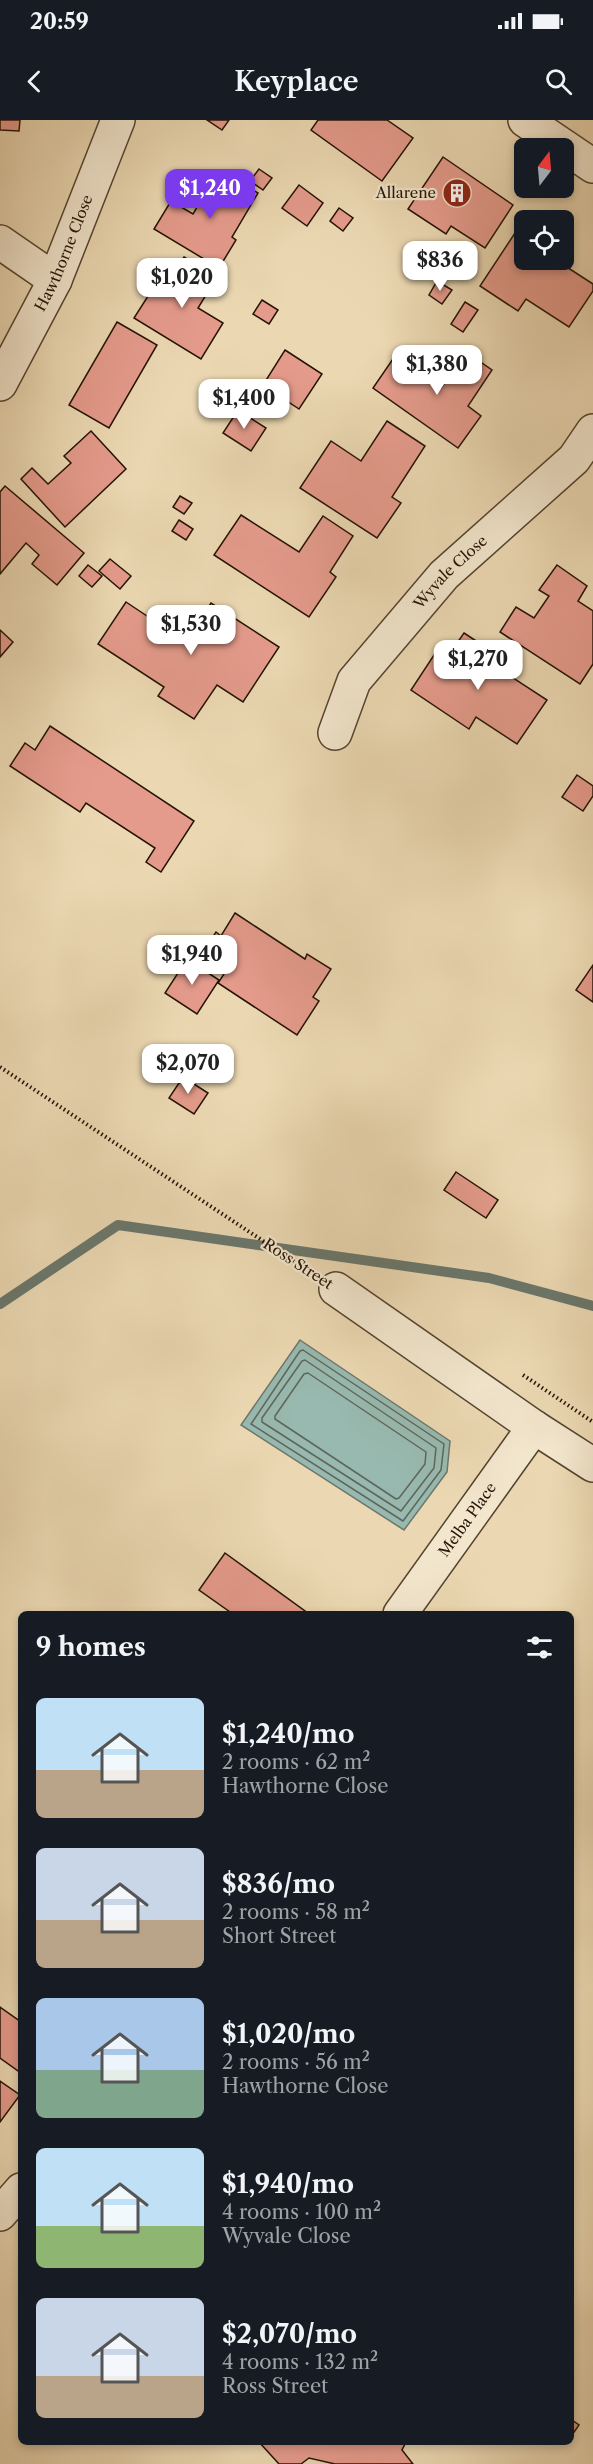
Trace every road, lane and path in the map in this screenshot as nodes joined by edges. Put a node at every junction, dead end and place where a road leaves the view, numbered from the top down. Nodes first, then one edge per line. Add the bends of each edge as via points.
1 (118, 120) edge
2 (525, 120) edge
3 (593, 166) edge
4 (0, 242) edge
5 (55, 280) junction
6 (0, 384) edge
7 (593, 431) edge
8 (335, 733) dead end
9 (0, 1067) edge
10 (336, 1289) joint
11 (534, 1426) junction
12 (593, 1465) edge
13 (402, 1611) edge
14 (18, 2193) edge
15 (0, 2214) edge

1 - 5 street, Hawthorne Close
2 - 3 street
4 - 5 street
5 - 6 street, Hawthorne Close
7 - 8 street, Wyvale Close via 574,459 444,575 354,681
9 - 10 path, Ross Street
10 - 11 street, Ross Street
11 - 12 street, Ross Street
11 - 13 street, Melba Place
14 - 15 street

